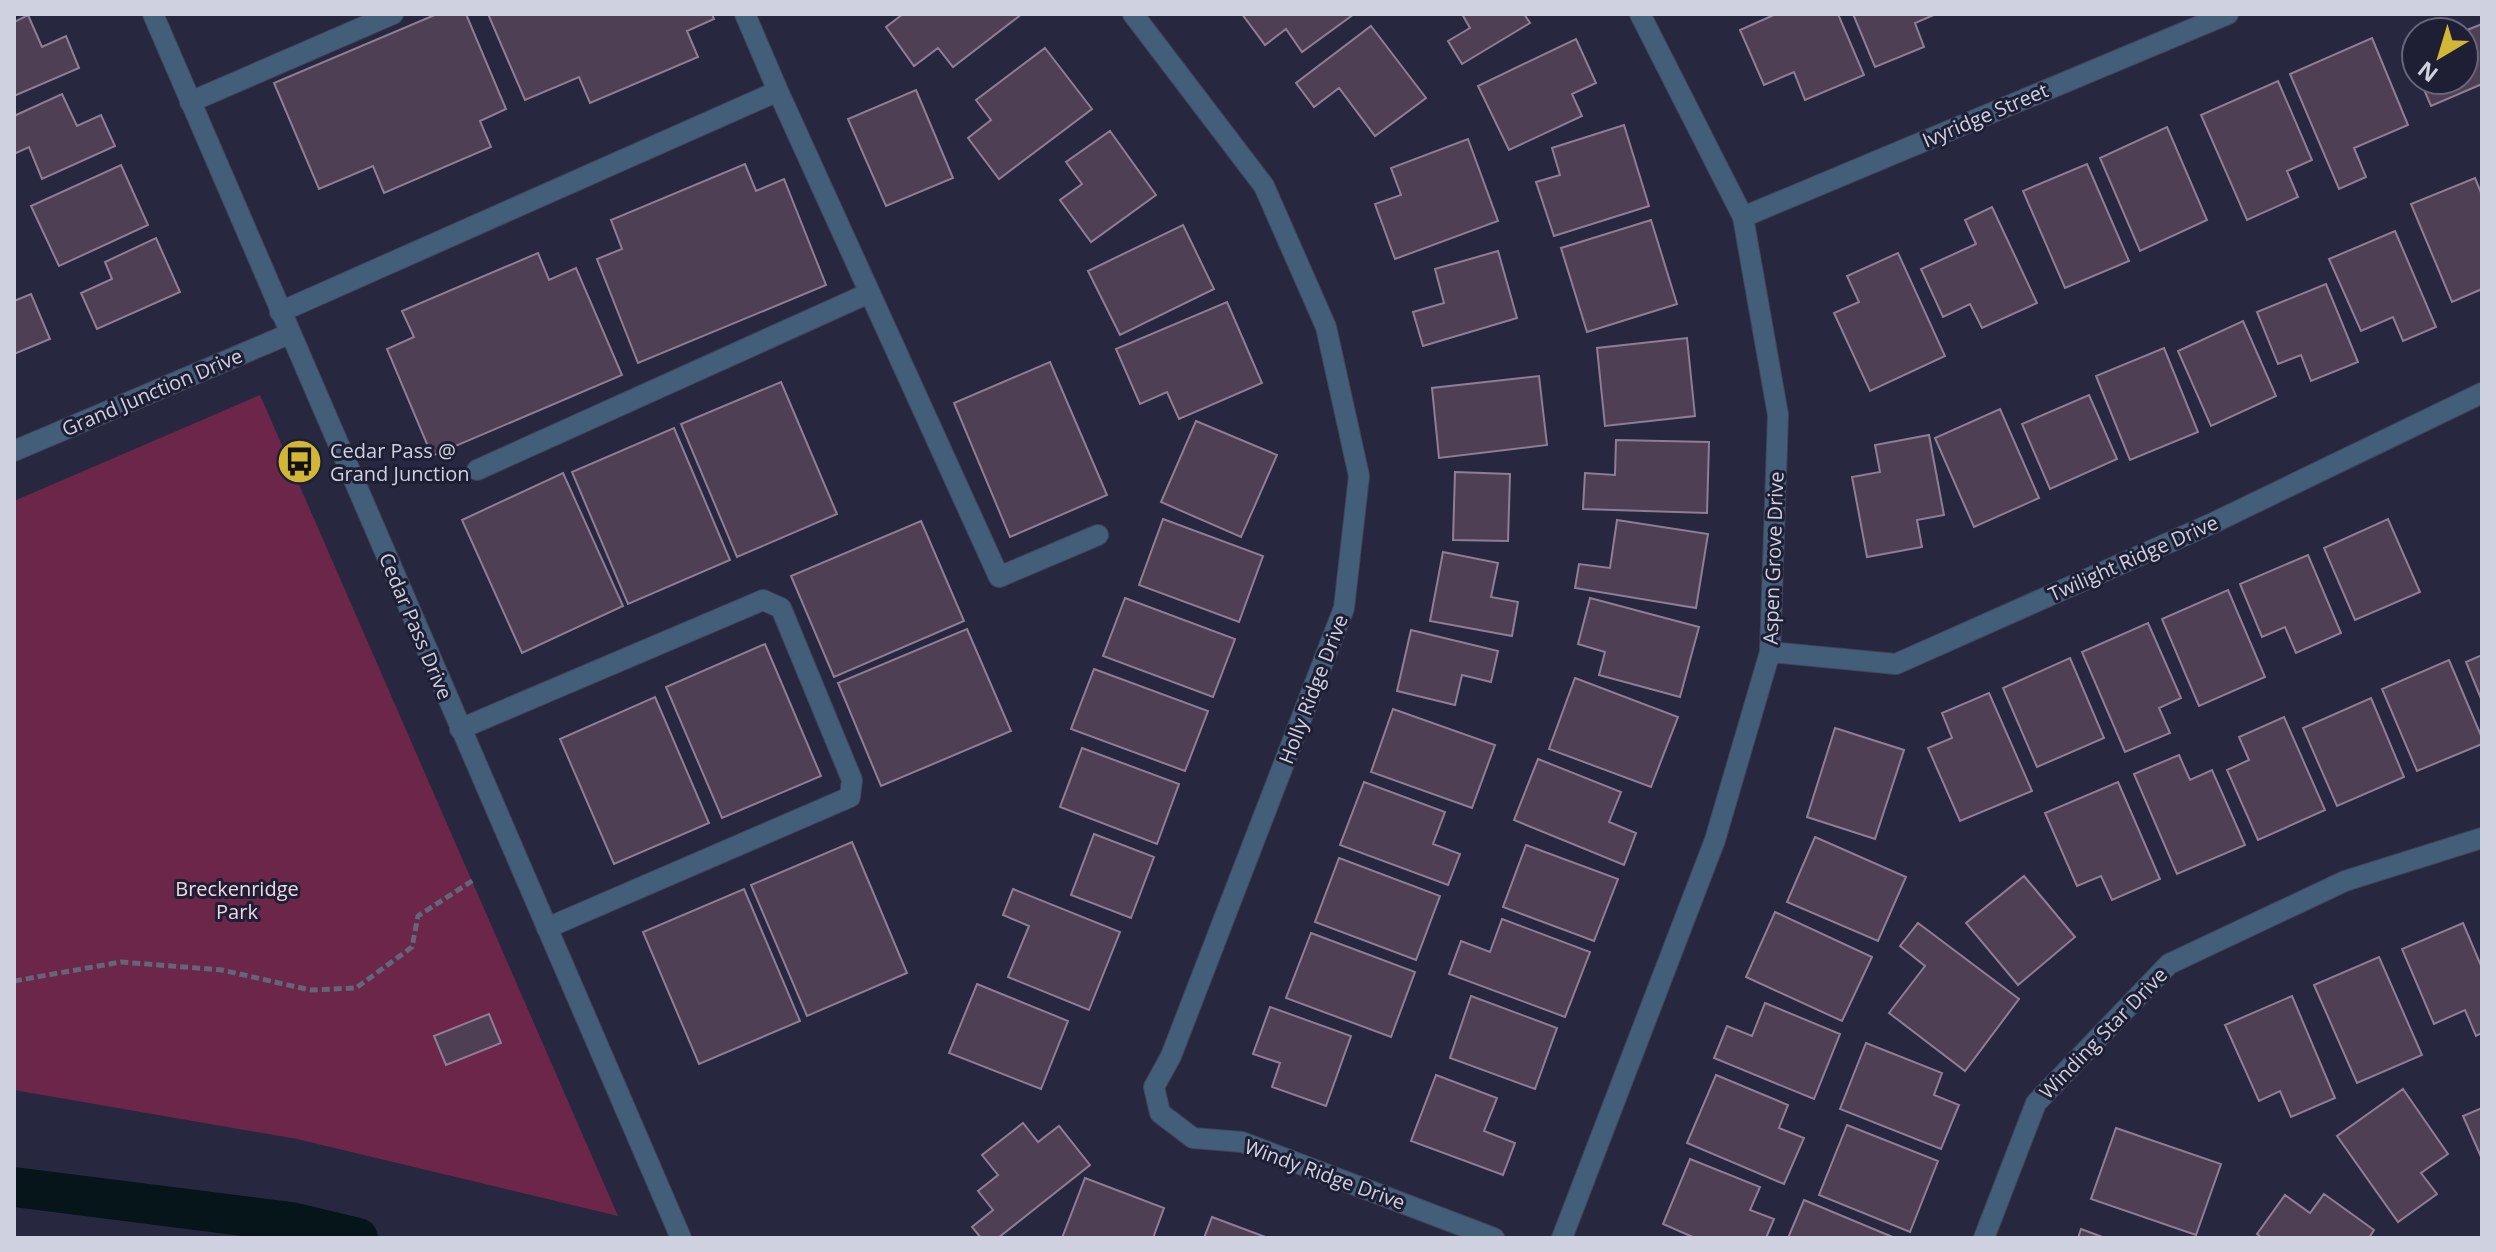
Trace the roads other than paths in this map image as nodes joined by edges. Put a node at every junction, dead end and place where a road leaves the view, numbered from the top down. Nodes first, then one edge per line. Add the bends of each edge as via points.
1 (153, 14) edge
2 (393, 14) edge
3 (745, 14) edge
4 (1133, 14) edge
5 (1640, 14) edge
6 (2228, 14) edge
7 (778, 91) junction
8 (190, 102) junction
9 (1743, 217) junction
10 (869, 293) junction
11 (280, 312) junction
12 (289, 334) junction
13 (2482, 393) edge
14 (14, 451) edge
15 (477, 470) dead end
16 (1098, 535) dead end
17 (1770, 652) junction
18 (460, 729) junction
19 (2482, 838) edge
20 (547, 928) junction
21 (1160, 1113) joint
22 (681, 1238) edge
23 (1494, 1238) edge
24 (1562, 1238) edge
25 (1984, 1238) edge

1 - 8 street, Cedar Pass Drive
2 - 8 street
3 - 7 street
4 - 21 street, Holly Ridge Drive via 1264,186 1326,327 1359,476 1344,608 1171,1056 1154,1087
5 - 9 street, Aspen Grove Drive
6 - 9 street, Ivyridge Street
7 - 10 street
7 - 11 street
8 - 11 street, Cedar Pass Drive
9 - 17 street, Aspen Grove Drive via 1778,415
10 - 15 street
10 - 16 street via 999,577
11 - 12 street, Cedar Pass Drive
12 - 14 street, Grand Junction Drive
12 - 18 street, Cedar Pass Drive
13 - 17 street, Twilight Ridge Drive via 2213,523 1896,664
17 - 24 street, Aspen Grove Drive via 1715,840
18 - 20 street, Cedar Pass Drive
18 - 20 street via 763,600 781,608 852,780 850,797
19 - 25 street, Winding Star Drive via 2345,881 2169,964 2036,1103
20 - 22 street, Cedar Pass Drive
21 - 23 street, Windy Ridge Drive via 1193,1138 1242,1142

